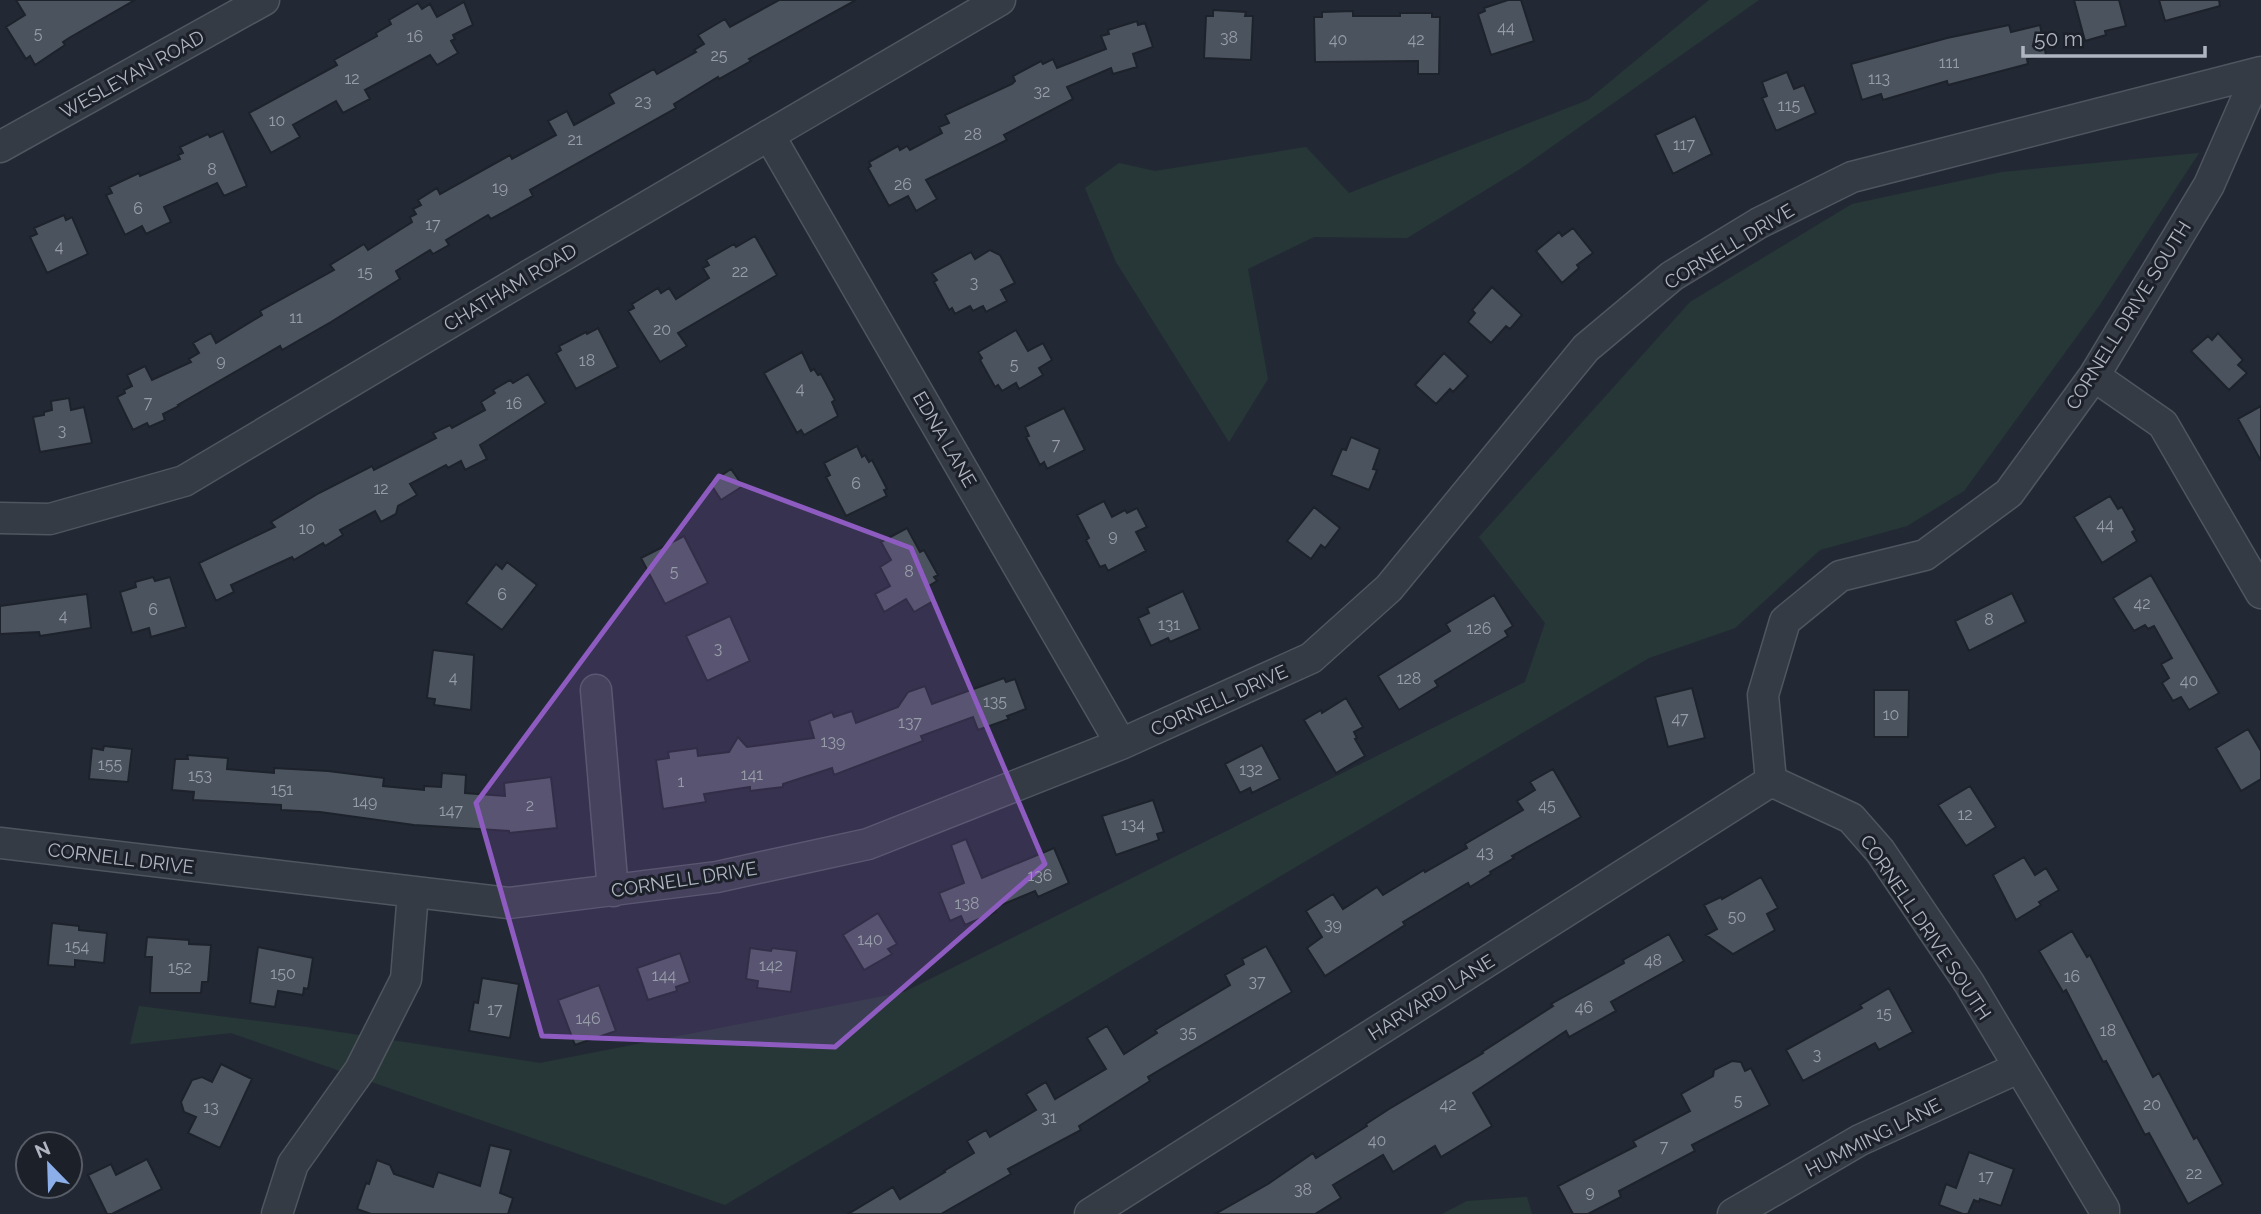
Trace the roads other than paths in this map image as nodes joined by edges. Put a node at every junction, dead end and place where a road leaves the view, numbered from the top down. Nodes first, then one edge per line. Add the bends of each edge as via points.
1 (264, 0) edge
2 (1000, 0) edge
3 (2260, 73) edge
4 (769, 135) junction
5 (0, 147) edge
6 (2094, 376) junction
7 (0, 518) edge
8 (2261, 593) edge
9 (596, 690) dead end
10 (1121, 744) junction
11 (1771, 781) junction
12 (0, 843) edge
13 (613, 891) junction
14 (413, 893) junction
15 (2018, 1068) junction
16 (277, 1214) edge
17 (1090, 1214) edge
18 (1733, 1214) edge
19 (2105, 1214) edge

1 - 5 street, WESLEYAN ROAD
2 - 4 street, CHATHAM ROAD
3 - 6 street, CORNELL DRIVE SOUTH via 2209,185
3 - 10 street, CORNELL DRIVE via 1852,177 1759,223 1672,276 1586,348 1389,588 1311,658
4 - 7 street, CHATHAM ROAD via 184,481 50,519
4 - 10 street, EDNA LANE
6 - 8 street via 2163,424
6 - 11 street, CORNELL DRIVE SOUTH via 2009,493 1925,555 1840,576 1785,621 1763,695
9 - 13 street
10 - 13 street, CORNELL DRIVE via 868,844 717,877
11 - 15 street, CORNELL DRIVE SOUTH via 1850,818 1880,851 1969,983
11 - 17 street, HARVARD LANE
12 - 14 street, CORNELL DRIVE
13 - 14 street, CORNELL DRIVE via 509,903
14 - 16 street via 406,979 360,1070 293,1164
15 - 18 street, HUMMING LANE via 1860,1140
15 - 19 street, CORNELL DRIVE SOUTH

